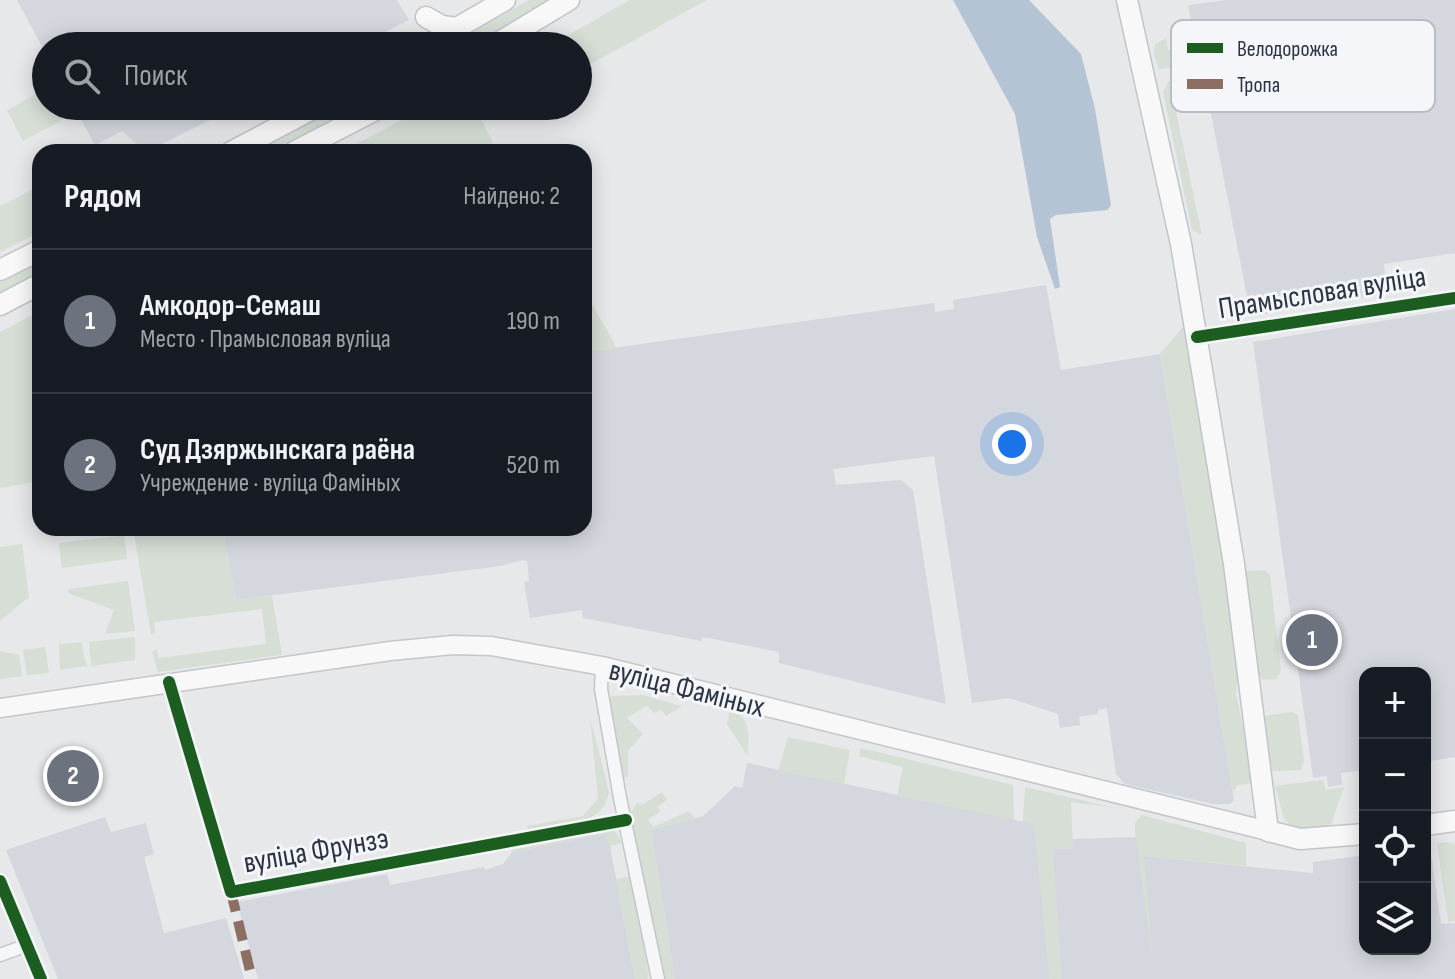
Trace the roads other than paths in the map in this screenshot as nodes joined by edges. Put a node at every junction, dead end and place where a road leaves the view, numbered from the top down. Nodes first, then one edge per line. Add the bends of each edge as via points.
1 (505, 0) edge
2 (569, 0) edge
3 (1127, 0) edge
4 (450, 32) edge
5 (516, 32) edge
6 (292, 120) edge
7 (356, 120) edge
8 (246, 144) edge
9 (309, 144) edge
10 (32, 254) edge
11 (0, 270) edge
12 (32, 288) edge
13 (1455, 298) edge
14 (0, 305) edge
15 (1197, 337) junction
16 (602, 666) junction
17 (169, 682) junction
18 (0, 708) edge
19 (626, 820) junction
20 (1455, 821) edge
21 (1431, 824) edge
22 (1268, 831) junction
23 (1359, 834) edge
24 (0, 881) edge
25 (25, 946) junction
26 (0, 955) edge
27 (41, 979) edge
28 (658, 979) edge

1 - 4 main road
2 - 5 main road
3 - 15 main road, Прамысловая вуліца
6 - 8 main road
7 - 9 main road
10 - 11 main road
12 - 14 main road
13 - 15 street, Прамысловая вуліца
15 - 22 main road, Прамысловая вуліца via 1234,564
16 - 17 main road, вуліца Фаміных via 522,649 453,645
16 - 19 street via 601,689
16 - 22 main road, вуліца Фаміных
17 - 18 main road, вуліца Фаміных
17 - 19 street, вуліца Фрунзэ via 231,892
19 - 28 street
20 - 21 main road
22 - 23 main road, вуліца Фаміных via 1300,839
24 - 25 street
25 - 26 street
25 - 27 street

